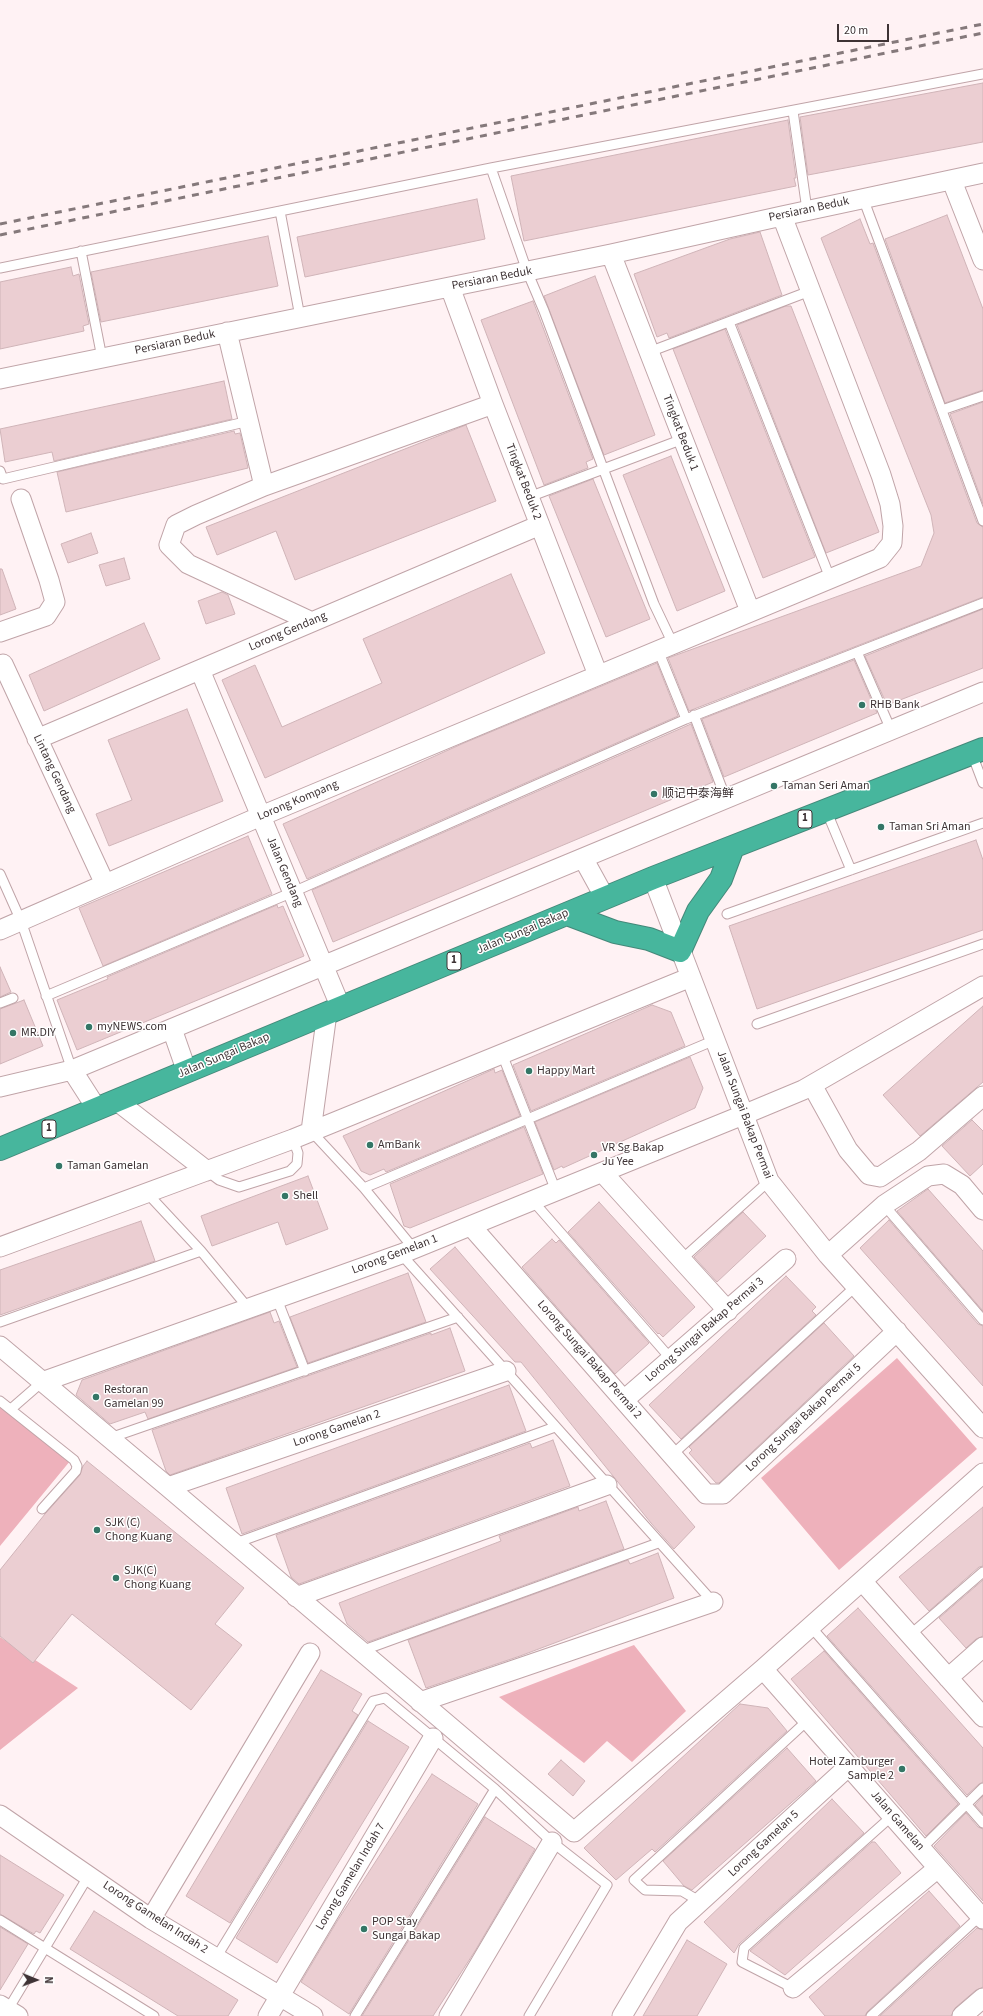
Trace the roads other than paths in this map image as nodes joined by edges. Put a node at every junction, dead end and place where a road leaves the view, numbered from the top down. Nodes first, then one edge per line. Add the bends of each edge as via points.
1 (983, 74) edge
2 (793, 111) junction
3 (491, 168) junction
4 (983, 173) edge
5 (952, 181) junction
6 (863, 198) junction
7 (807, 210) junction
8 (280, 211) junction
9 (782, 216) junction
10 (81, 252) junction
11 (611, 254) junction
12 (983, 260) edge
13 (0, 268) edge
14 (527, 271) junction
15 (450, 287) junction
16 (810, 291) junction
17 (300, 317) junction
18 (729, 322) junction
19 (227, 332) junction
20 (649, 352) junction
21 (102, 358) junction
22 (0, 379) edge
23 (983, 396) edge
24 (492, 404) junction
25 (942, 410) junction
26 (249, 421) junction
27 (683, 439) junction
28 (603, 469) junction
29 (0, 471) edge
30 (264, 486) junction
31 (530, 497) junction
32 (21, 499) dead end
33 (983, 521) edge
34 (540, 525) junction
35 (830, 578) junction
36 (983, 603) edge
37 (750, 611) junction
38 (312, 622) junction
39 (0, 632) edge
40 (665, 647) junction
41 (858, 652) junction
42 (3, 664) dead end
43 (200, 670) junction
44 (598, 675) junction
45 (983, 692) edge
46 (690, 717) junction
47 (891, 730) junction
48 (37, 739) junction
49 (977, 752) edge
50 (983, 783) edge
51 (726, 799) junction
52 (826, 810) junction
53 (261, 816) junction
54 (983, 823) edge
55 (733, 847) junction
56 (583, 858) junction
57 (851, 870) junction
58 (0, 874) edge
59 (653, 878) junction
60 (105, 884) junction
61 (293, 892) junction
62 (605, 898) junction
63 (567, 914) junction
64 (727, 914) dead end
65 (21, 921) junction
66 (0, 930) edge
67 (983, 944) edge
68 (680, 951) junction
69 (324, 966) junction
70 (691, 977) junction
71 (983, 986) edge
72 (46, 996) junction
73 (13, 998) dead end
74 (0, 1003) edge
75 (334, 1011) junction
76 (757, 1024) dead end
77 (172, 1029) junction
78 (715, 1040) junction
79 (502, 1054) junction
80 (72, 1070) junction
81 (187, 1072) junction
82 (812, 1085) junction
83 (0, 1087) edge
84 (983, 1096) edge
85 (107, 1105) junction
86 (743, 1115) junction
87 (528, 1119) junction
88 (311, 1131) junction
89 (293, 1139) junction
90 (0, 1149) edge
91 (206, 1171) junction
92 (603, 1173) junction
93 (769, 1181) junction
94 (364, 1188) junction
95 (556, 1192) junction
96 (147, 1193) junction
97 (533, 1201) junction
98 (884, 1205) junction
99 (983, 1210) edge
100 (471, 1226) junction
101 (0, 1247) edge
102 (200, 1251) junction
103 (407, 1252) junction
104 (828, 1254) junction
105 (786, 1259) dead end
106 (681, 1260) junction
107 (856, 1286) junction
108 (277, 1299) junction
109 (249, 1309) junction
110 (728, 1311) junction
111 (458, 1317) junction
112 (983, 1320) edge
113 (0, 1322) edge
114 (897, 1331) junction
115 (0, 1346) edge
116 (671, 1359) junction
117 (305, 1371) junction
118 (506, 1371) junction
119 (42, 1382) junction
120 (624, 1400) junction
121 (0, 1401) edge
122 (11, 1409) junction
123 (555, 1427) junction
124 (983, 1428) edge
125 (109, 1439) junction
126 (672, 1455) junction
127 (983, 1473) edge
128 (607, 1485) junction
129 (168, 1486) junction
130 (706, 1494) joint
131 (42, 1509) dead end
132 (658, 1543) junction
133 (233, 1544) junction
134 (983, 1572) edge
135 (862, 1581) junction
136 (296, 1597) junction
137 (712, 1602) joint
138 (810, 1627) junction
139 (910, 1635) junction
140 (983, 1646) edge
141 (360, 1652) junction
142 (310, 1653) dead end
143 (763, 1669) junction
144 (948, 1678) junction
145 (420, 1702) junction
146 (983, 1717) edge
147 (808, 1720) junction
148 (433, 1738) junction
149 (849, 1766) junction
150 (983, 1788) edge
151 (495, 1789) junction
152 (966, 1804) junction
153 (0, 1815) edge
154 (892, 1816) junction
155 (983, 1823) edge
156 (552, 1842) junction
157 (921, 1849) junction
158 (938, 1868) junction
159 (89, 1875) junction
160 (701, 1902) junction
161 (982, 1918) edge
162 (151, 1919) junction
163 (0, 1920) edge
164 (45, 1948) junction
165 (216, 1958) junction
166 (793, 1988) joint
167 (280, 1996) junction
168 (983, 1998) edge
169 (8, 2012) edge
170 (154, 2016) edge
171 (268, 2016) edge
172 (313, 2016) edge
173 (356, 2016) edge
174 (450, 2016) edge
175 (529, 2016) edge
176 (622, 2016) edge
177 (871, 2016) edge
178 (962, 2016) edge

1 - 2 lane
2 - 3 lane
2 - 7 lane
3 - 8 lane
3 - 14 lane
4 - 5 street, Persiaran Beduk
5 - 6 street, Persiaran Beduk
5 - 12 street
6 - 7 street, Persiaran Beduk
6 - 25 lane
7 - 9 street, Persiaran Beduk
8 - 10 lane
8 - 17 lane
9 - 11 street, Persiaran Beduk
9 - 16 street, Lorong Kompang
10 - 13 lane
10 - 21 lane
11 - 14 street, Persiaran Beduk
11 - 20 street, Tingkat Beduk 1
14 - 15 street, Persiaran Beduk
14 - 28 lane
15 - 17 street, Persiaran Beduk
15 - 24 street, Tingkat Beduk 2
16 - 18 lane
16 - 35 street, Lorong Kompang via 881,475 890,504 893,526 892,544 880,558
17 - 19 street, Persiaran Beduk
18 - 20 lane
18 - 35 lane
19 - 21 street, Persiaran Beduk
19 - 26 street
20 - 27 street, Tingkat Beduk 1
21 - 22 street, Persiaran Beduk
23 - 25 lane
24 - 30 street
24 - 31 street, Tingkat Beduk 2
25 - 33 lane
26 - 29 lane via 3,479
26 - 30 street
27 - 28 lane
27 - 37 street, Tingkat Beduk 1
28 - 31 lane
28 - 40 lane via 654,604
30 - 38 street via 176,525 168,545 188,564
31 - 34 street, Tingkat Beduk 2
32 - 39 street via 55,602 46,616
34 - 38 street, Lorong Gendang
34 - 44 street, Tingkat Beduk 2
35 - 37 street, Lorong Kompang
36 - 41 lane
37 - 40 street, Lorong Kompang
38 - 43 street, Lorong Gendang
40 - 44 street, Lorong Kompang
40 - 46 lane
41 - 46 lane
41 - 47 lane
42 - 48 street, Lintang Gendang
43 - 48 street, Lorong Gendang
43 - 53 street, Jalan Gendang
44 - 53 street, Lorong Kompang
45 - 47 street
46 - 51 lane
46 - 61 lane
47 - 51 street
48 - 60 street, Lintang Gendang
49 - 50 lane
49 - 52 highway, Jalan Sungai Bakap / 1
51 - 56 street
52 - 55 highway, Jalan Sungai Bakap / 1
52 - 57 lane
53 - 60 street, Lorong Kompang
53 - 61 street, Jalan Gendang
54 - 57 lane
55 - 59 highway, Jalan Sungai Bakap / 1
55 - 68 highway via 721,879 698,911
56 - 62 street
56 - 69 street
57 - 64 lane
58 - 65 lane
59 - 62 highway, Jalan Sungai Bakap / 1
59 - 68 street, Jalan Sungai Bakap Permai
60 - 65 street, Lorong Kompang
61 - 69 street, Jalan Gendang
61 - 72 lane
62 - 63 highway, Jalan Sungai Bakap / 1
63 - 68 highway via 615,932 649,939
63 - 75 highway, Jalan Sungai Bakap / 1
65 - 66 street, Lorong Kompang
65 - 72 lane
67 - 76 lane
68 - 70 street, Jalan Sungai Bakap Permai
69 - 75 street, Jalan Gendang
69 - 77 street
70 - 78 street, Jalan Sungai Bakap Permai
70 - 79 street
71 - 82 street, Lorong Gemelan 1
72 - 80 lane
73 - 74 lane
75 - 81 highway, Jalan Sungai Bakap / 1
75 - 88 street
77 - 80 street
77 - 81 street
78 - 86 street, Jalan Sungai Bakap Permai
78 - 87 lane
79 - 87 lane
79 - 88 street
80 - 83 street
80 - 85 street
81 - 85 highway, Jalan Sungai Bakap / 1
82 - 84 street via 848,1150 869,1175 880,1177 919,1151
82 - 86 street, Lorong Gemelan 1
85 - 90 highway, Jalan Sungai Bakap / 1
85 - 91 street
86 - 92 street, Lorong Gemelan 1
86 - 93 street, Jalan Sungai Bakap Permai
87 - 94 lane
87 - 95 lane
88 - 89 street
88 - 94 lane
89 - 91 street
89 - 91 lane via 298,1153 297,1164 290,1171 238,1186 224,1182
91 - 96 street
92 - 95 street, Lorong Gemelan 1
92 - 106 street
93 - 104 street, Jalan Sungai Bakap Permai
93 - 106 lane
94 - 103 lane
95 - 97 street, Lorong Gemelan 1
96 - 101 street
96 - 102 lane
97 - 100 street, Lorong Gemelan 1
97 - 116 lane
98 - 99 street via 928,1176 944,1174 962,1185
98 - 104 street
98 - 112 lane
100 - 103 street, Lorong Gemelan 1
100 - 120 street, Lorong Sungai Bakap Permai 2
102 - 109 lane
102 - 113 lane
103 - 108 street, Lorong Gemelan 1
103 - 111 lane
104 - 107 street, Jalan Sungai Bakap Permai
105 - 110 street, Lorong Sungai Bakap Permai 3
106 - 110 street
107 - 114 street, Jalan Sungai Bakap Permai
107 - 126 lane
108 - 109 street, Lorong Gemelan 1
108 - 117 lane
109 - 119 street, Lorong Gemelan 1
110 - 116 street, Lorong Sungai Bakap Permai 3
111 - 117 lane
111 - 118 lane
114 - 124 street, Jalan Sungai Bakap Permai
114 - 130 street, Lorong Sungai Bakap Permai 5 via 723,1494
115 - 119 street
116 - 120 street, Lorong Sungai Bakap Permai 3
117 - 125 lane
118 - 123 lane
118 - 129 street, Lorong Gamelan 2
119 - 122 lane
119 - 125 street
120 - 126 street, Lorong Sungai Bakap Permai 2
121 - 122 lane
122 - 131 lane via 74,1460 77,1466 76,1471
123 - 128 lane
123 - 133 lane
125 - 129 street
126 - 130 street, Lorong Sungai Bakap Permai 2
127 - 135 street
128 - 132 lane
128 - 136 street
129 - 133 street
132 - 137 lane
132 - 141 lane
133 - 136 street
134 - 139 lane
135 - 138 street
135 - 139 street
136 - 141 street
137 - 145 street
138 - 143 street
138 - 152 lane
139 - 144 street
140 - 144 street
141 - 145 street
142 - 162 street
143 - 145 street via 574,1832
143 - 147 street, Jalan Gamelan
144 - 146 street
147 - 149 street, Jalan Gamelan
147 - 160 lane via 634,1880 645,1890 682,1891
148 - 151 lane
148 - 165 lane via 385,1698 373,1701
148 - 167 street, Lorong Gamelan Indah 7
149 - 154 street, Jalan Gamelan
149 - 160 street, Lorong Gamelan 5
150 - 152 lane
151 - 156 lane
151 - 173 lane
152 - 155 lane
152 - 157 lane
153 - 159 street, Lorong Gamelan Indah 2
154 - 157 street, Jalan Gamelan
154 - 166 lane via 744,1948 742,1962
156 - 174 street
156 - 175 lane via 607,1886
157 - 158 street, Jalan Gamelan
158 - 161 street, Jalan Gamelan
158 - 166 street
159 - 162 street, Lorong Gamelan Indah 2
159 - 164 lane
160 - 176 street, Lorong Gamelan 5 via 678,1922
161 - 177 lane
162 - 165 street, Lorong Gamelan Indah 2
163 - 164 lane
164 - 169 lane
164 - 170 lane
165 - 167 street, Lorong Gamelan Indah 2
167 - 171 street, Lorong Gamelan Indah 7
167 - 172 street, Lorong Gamelan Indah 2
168 - 178 street

